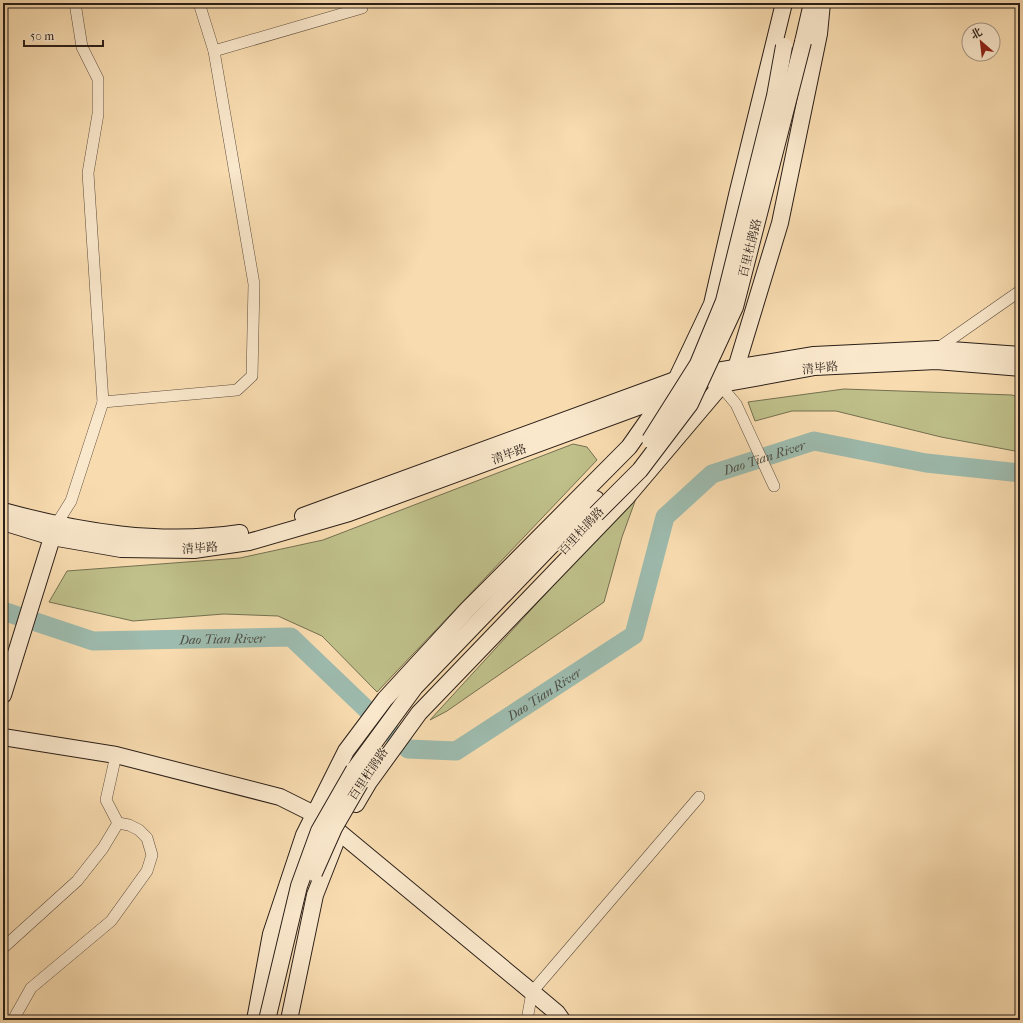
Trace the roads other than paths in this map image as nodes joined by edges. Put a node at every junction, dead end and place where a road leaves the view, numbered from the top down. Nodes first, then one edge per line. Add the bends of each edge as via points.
1 (75, 3) edge
2 (199, 3) edge
3 (784, 3) edge
4 (791, 3) edge
5 (812, 3) edge
6 (822, 3) edge
7 (362, 8) dead end
8 (214, 51) junction
9 (1020, 291) edge
10 (937, 349) junction
11 (1020, 355) edge
12 (922, 362) junction
13 (736, 368) junction
14 (1020, 368) edge
15 (676, 380) junction
16 (720, 385) junction
17 (663, 397) junction
18 (103, 402) junction
19 (774, 486) dead end
20 (3, 510) edge
21 (3, 522) edge
22 (54, 531) junction
23 (3, 695) edge
24 (3, 737) edge
25 (116, 755) junction
26 (699, 797) dead end
27 (314, 814) junction
28 (118, 823) junction
29 (336, 830) junction
30 (3, 948) edge
31 (532, 992) junction
32 (12, 1020) edge
33 (255, 1020) edge
34 (267, 1020) edge
35 (277, 1020) edge
36 (289, 1020) edge
37 (527, 1020) edge
38 (562, 1020) edge

1 - 18 street via 82,48 98,79 98,114 88,173
2 - 8 street
3 - 15 main road via 712,304
4 - 34 main road, 百里杜鹃路, bridge via 775,96 724,301 698,364 638,458 415,687 354,770 319,831 299,886
5 - 29 main road, 百里杜鹃路, bridge via 735,307 690,404 640,470 422,699 360,783
6 - 13 main road via 819,34 780,223
7 - 8 street
8 - 18 street via 254,284 252,376 237,390
9 - 10 street
10 - 11 main road
10 - 12 street
10 - 13 main road via 814,355
12 - 14 main road, 清毕路
12 - 16 main road, 清毕路 via 815,367
13 - 15 main road
13 - 16 main road
15 - 17 main road
15 - 22 main road via 265,528 211,537 176,538
16 - 17 main road, 清毕路 via 690,388
16 - 19 street via 736,404
16 - 29 main road via 626,498 420,713
17 - 22 main road, 清毕路 via 349,513 249,542 194,550 121,549
17 - 27 main road via 629,447 466,611 385,699 348,748
18 - 22 street via 71,501
20 - 22 main road
21 - 22 main road, 清毕路
22 - 23 main road
24 - 25 main road
25 - 27 main road via 280,797
25 - 28 street via 106,800
26 - 31 street
27 - 29 main road
27 - 33 main road via 304,834 271,934
28 - 30 street via 103,848 77,881
28 - 32 street via 139,830 147,838 152,855 147,872 111,921 31,988
29 - 31 main road
29 - 35 main road, 百里杜鹃路, bridge via 311,880
29 - 36 main road via 315,895
31 - 37 street
31 - 38 main road

